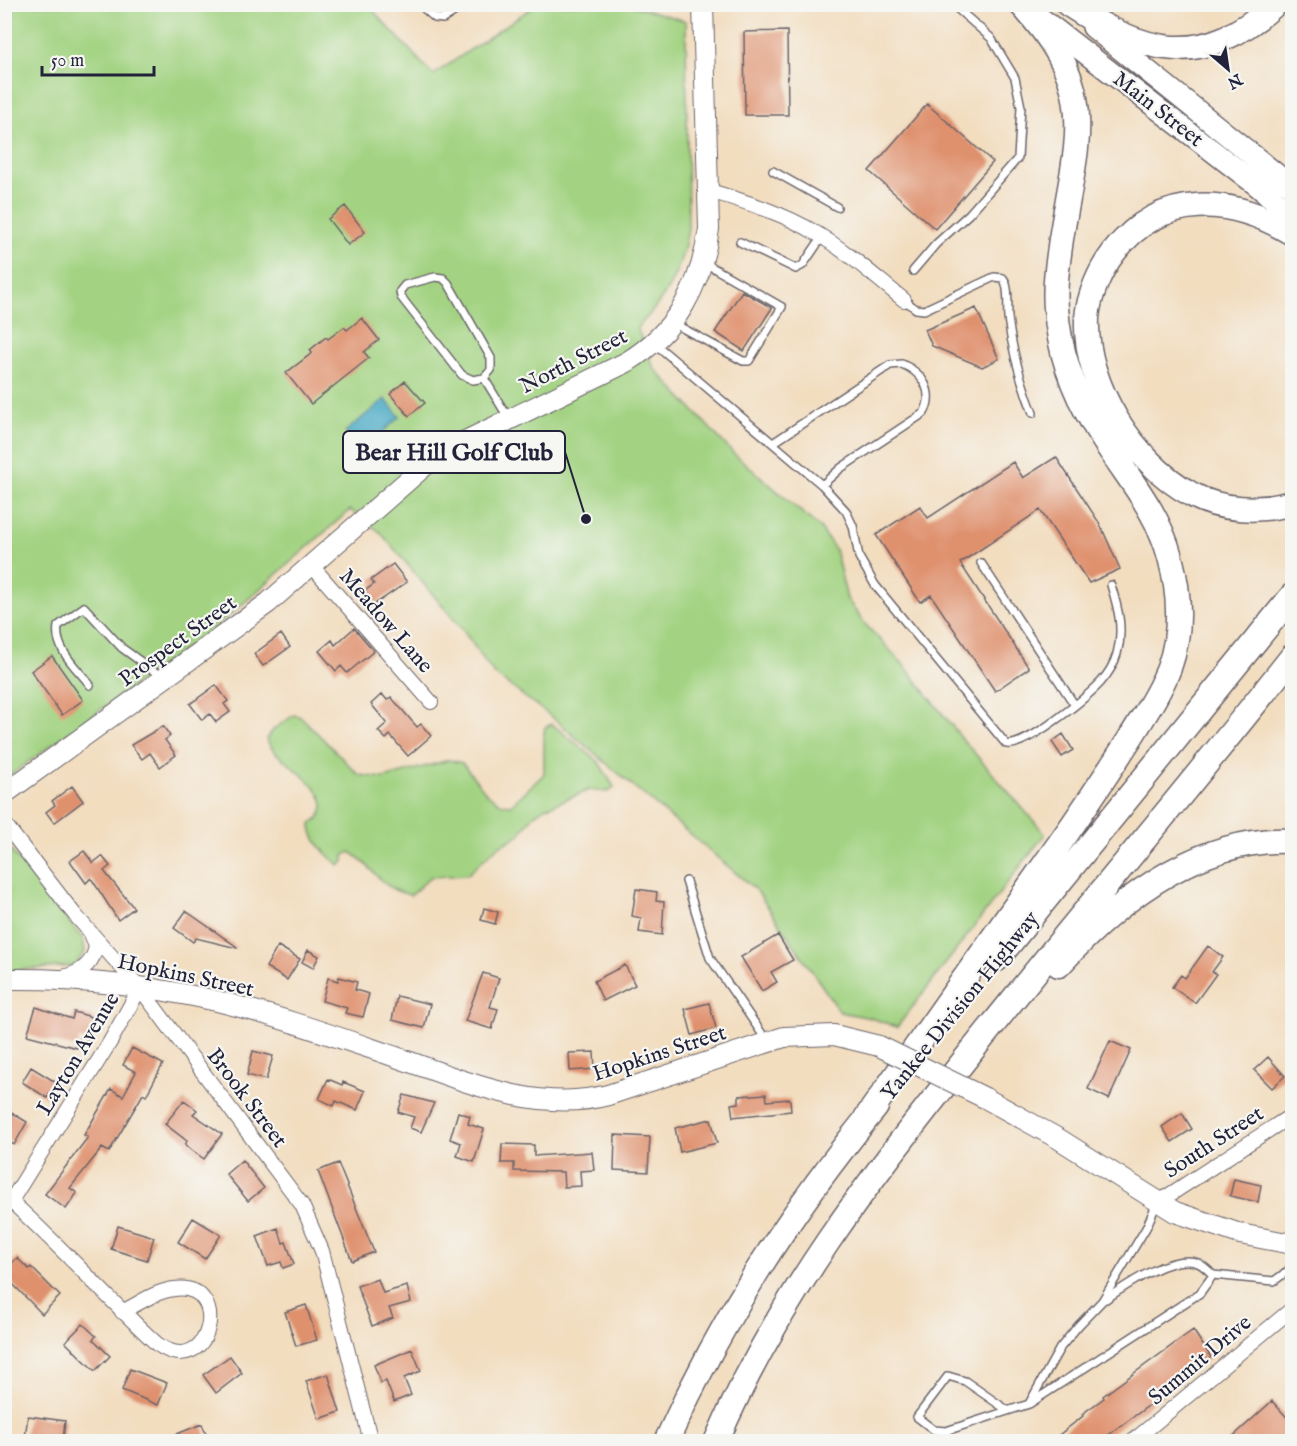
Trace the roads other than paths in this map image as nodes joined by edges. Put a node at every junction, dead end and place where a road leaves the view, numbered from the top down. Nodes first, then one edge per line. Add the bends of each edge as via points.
1 (419, 4) edge
2 (466, 4) edge
3 (952, 4) edge
4 (1022, 4) edge
5 (1066, 4) edge
6 (1275, 4) edge
7 (703, 5) edge
8 (772, 171) dead end
9 (1293, 187) edge
10 (710, 191) junction
11 (837, 207) dead end
12 (1293, 215) edge
13 (1293, 233) edge
14 (822, 237) junction
15 (740, 242) dead end
16 (704, 262) junction
17 (913, 271) dead end
18 (904, 300) joint
19 (673, 323) junction
20 (654, 343) junction
21 (484, 378) junction
22 (1033, 413) dead end
23 (509, 419) junction
24 (773, 443) junction
25 (822, 485) junction
26 (1293, 503) edge
27 (370, 514) joint
28 (981, 562) dead end
29 (312, 566) junction
30 (1111, 585) dead end
31 (1293, 596) edge
32 (1293, 657) edge
33 (165, 679) junction
34 (90, 685) dead end
35 (431, 702) dead end
36 (1074, 704) junction
37 (4, 794) edge
38 (4, 823) edge
39 (1293, 841) edge
40 (686, 881) dead end
41 (88, 930) junction
42 (58, 978) junction
43 (4, 979) edge
44 (140, 988) junction
45 (767, 1041) junction
46 (1293, 1115) edge
47 (866, 1119) junction
48 (910, 1129) junction
49 (8, 1198) edge
50 (1157, 1203) junction
51 (1293, 1245) edge
52 (1293, 1262) edge
53 (1213, 1275) junction
54 (1102, 1301) junction
55 (1293, 1310) edge
56 (122, 1311) junction
57 (1029, 1404) junction
58 (1007, 1410) junction
59 (371, 1442) edge
60 (666, 1442) edge
61 (716, 1442) edge
62 (1132, 1442) edge

1 - 2 lane via 440,19 448,18
3 - 17 lane via 991,38 1015,78 1022,107 1018,158
4 - 12 main road, Main Street
4 - 47 highway via 1060,55 1077,104 1077,141 1055,296 1063,356 1095,428 1139,490 1161,531 1176,583 1178,632 1161,686 1100,786
5 - 6 highway via 1107,30 1134,41 1159,47 1186,47 1233,35
5 - 9 main road, Main Street
7 - 10 main road, North Street
8 - 11 lane
10 - 14 street via 769,211
10 - 16 main road, North Street
13 - 26 highway via 1232,207 1196,205 1160,214 1132,232 1105,264 1094,287 1087,326 1093,366 1111,406 1148,461 1171,482 1192,496 1228,507
14 - 15 lane via 804,264 796,269
14 - 18 street
16 - 19 main road, North Street via 690,298
16 - 19 lane via 782,307 749,361
18 - 22 lane via 924,310 996,276 1003,278 1014,356
19 - 20 main road, North Street
20 - 23 main road, North Street via 627,362
20 - 24 lane
21 - 21 lane via 491,370 491,358 446,280 437,277 404,285 401,297 462,375 473,380
21 - 23 lane
23 - 27 main road, North Street via 437,455
24 - 25 lane
24 - 25 lane via 879,371 896,363 911,368 929,393 924,413
25 - 36 lane via 850,519 859,557 875,585 1006,744 1012,746 1027,740
27 - 29 main road, Prospect Street
28 - 36 lane
29 - 33 main road, Prospect Street
29 - 35 street, Meadow Lane
30 - 36 lane via 1121,632 1117,655 1100,683
31 - 47 highway, Yankee Division Highway
32 - 48 highway, Yankee Division Highway
33 - 34 lane via 122,648 84,607 58,626 57,639
33 - 37 main road, Prospect Street
38 - 41 street, Brook Street
39 - 48 highway via 1253,843 1215,851 1147,887 1067,957
40 - 45 lane via 710,958
41 - 42 street via 96,945 91,960 79,972
41 - 44 street, Brook Street
42 - 43 main road, Hopkins Street
42 - 44 main road, Hopkins Street
44 - 45 main road, Hopkins Street via 218,1002 479,1085 556,1101 608,1095
44 - 49 street, Layton Avenue via 110,1042
44 - 59 street, Brook Street via 308,1216 333,1292
45 - 50 main road, Hopkins Street, bridge via 821,1034 879,1046 1059,1139
46 - 50 street, South Street
47 - 60 highway, Yankee Division Highway via 800,1204 754,1273 708,1354
48 - 61 highway, Yankee Division Highway via 840,1220 795,1290 743,1382
49 - 56 street
50 - 51 main road, Hopkins Street via 1219,1227
50 - 54 lane
52 - 53 lane via 1275,1281
53 - 54 lane via 1198,1263 1180,1262 1137,1278
53 - 57 lane via 1200,1293
54 - 57 lane via 1060,1348
55 - 62 street, Summit Drive
56 - 56 street via 157,1344 173,1352 196,1347 209,1328 206,1305 199,1296 183,1289 165,1291
57 - 58 lane
58 - 58 lane via 946,1431 934,1430 917,1417 948,1376 965,1381

